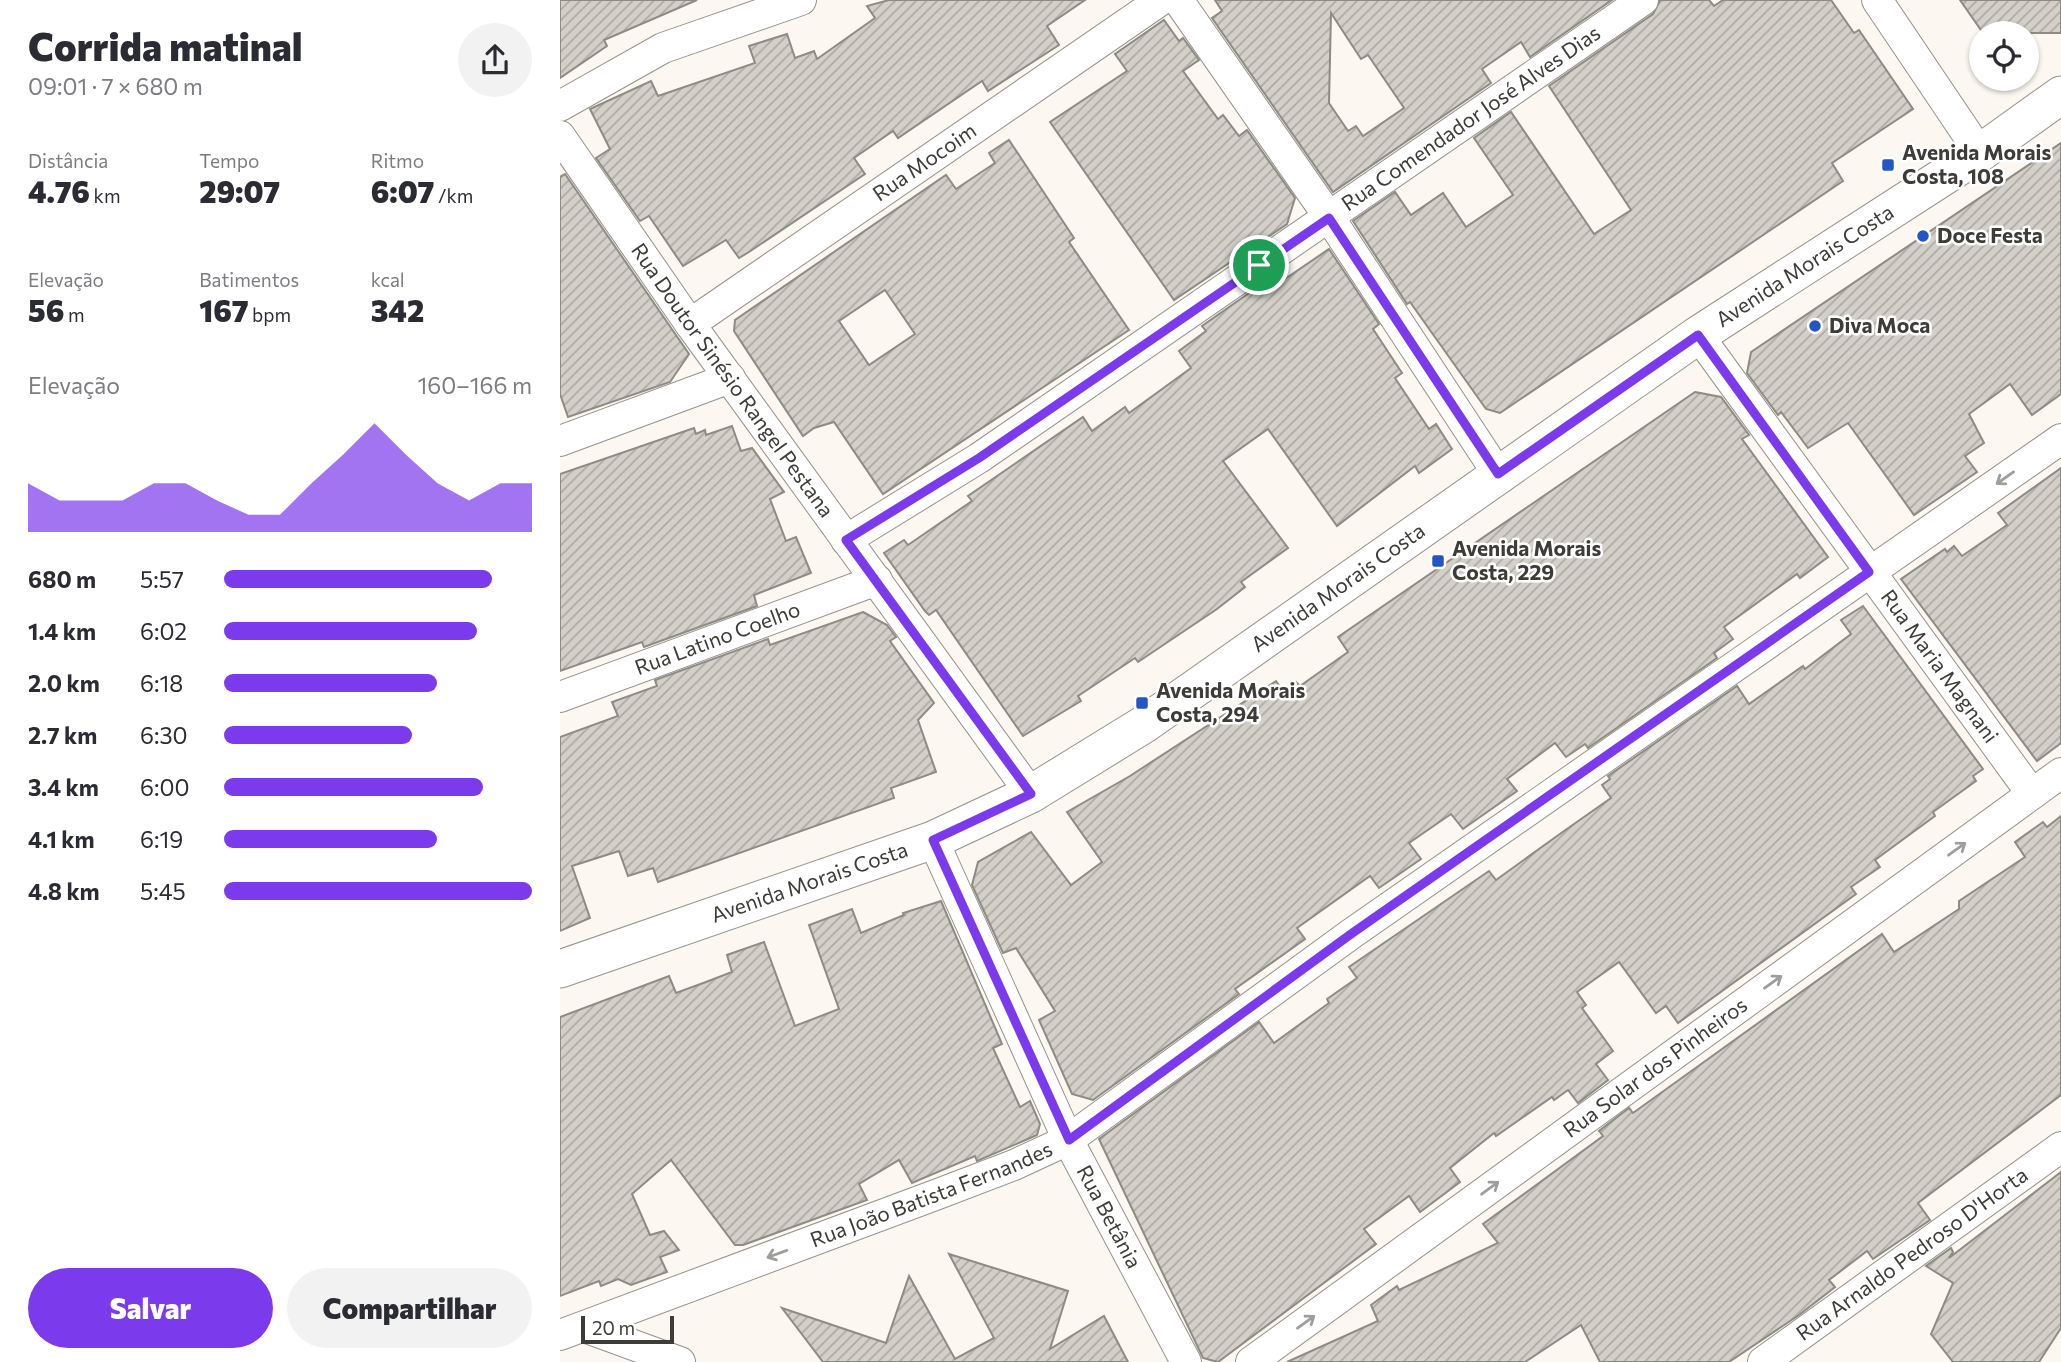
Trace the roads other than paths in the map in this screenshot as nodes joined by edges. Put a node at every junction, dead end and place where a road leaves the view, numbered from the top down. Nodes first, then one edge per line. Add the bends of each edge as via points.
1 (801, 0) edge
2 (1161, 0) edge
3 (1178, 0) edge
4 (1643, 0) edge
5 (1877, 0) edge
6 (2061, 95) edge
7 (560, 106) edge
8 (560, 136) edge
9 (1980, 153) junction
10 (1329, 218) junction
11 (690, 324) junction
12 (1698, 335) junction
13 (730, 377) junction
14 (2061, 439) edge
15 (560, 441) edge
16 (1498, 474) junction
17 (846, 540) junction
18 (1869, 572) junction
19 (877, 580) junction
20 (560, 697) edge
21 (2061, 774) edge
22 (1031, 794) junction
23 (2032, 794) junction
24 (933, 840) junction
25 (560, 969) edge
26 (1069, 1140) junction
27 (2061, 1147) edge
28 (572, 1331) edge
29 (680, 1362) edge
30 (1186, 1362) edge
31 (1251, 1362) edge
32 (1763, 1362) edge

1 - 7 street via 663,48
2 - 11 street, Rua Mocoim
3 - 10 street
4 - 10 street, Rua Comendador José Alves Dias
5 - 9 street
6 - 9 street, Avenida Morais Costa
8 - 11 street, Rua Doutor Sinésio Rangel Pestana
9 - 12 street, Avenida Morais Costa
10 - 16 street
10 - 17 street, Rua Comendador José Alves Dias via 979,458
11 - 13 street, Rua Doutor Sinésio Rangel Pestana
12 - 16 street, Avenida Morais Costa
12 - 18 street, Rua Maria Magnani
13 - 15 street
13 - 17 street, Rua Doutor Sinésio Rangel Pestana
14 -> 18 street, Rua João Batista Fernandes
16 - 22 street, Avenida Morais Costa via 1143,725
17 - 19 street, Rua Doutor Sinésio Rangel Pestana
18 - 23 street, Rua Maria Magnani
18 - 26 street, Rua João Batista Fernandes via 1351,934
19 - 20 street, Rua Latino Coelho
19 - 22 street, Rua Doutor Sinésio Rangel Pestana
21 - 23 street, Rua Solar dos Pinheiros
22 - 24 street, Avenida Morais Costa
31 -> 23 street, Rua Solar dos Pinheiros
24 - 25 street, Avenida Morais Costa
24 - 26 street, Rua Betânia
26 -> 28 street, Rua João Batista Fernandes via 1014,1165
26 - 30 street, Rua Betânia
27 - 32 street, Rua Arnaldo Pedroso D'Horta
28 - 29 street

